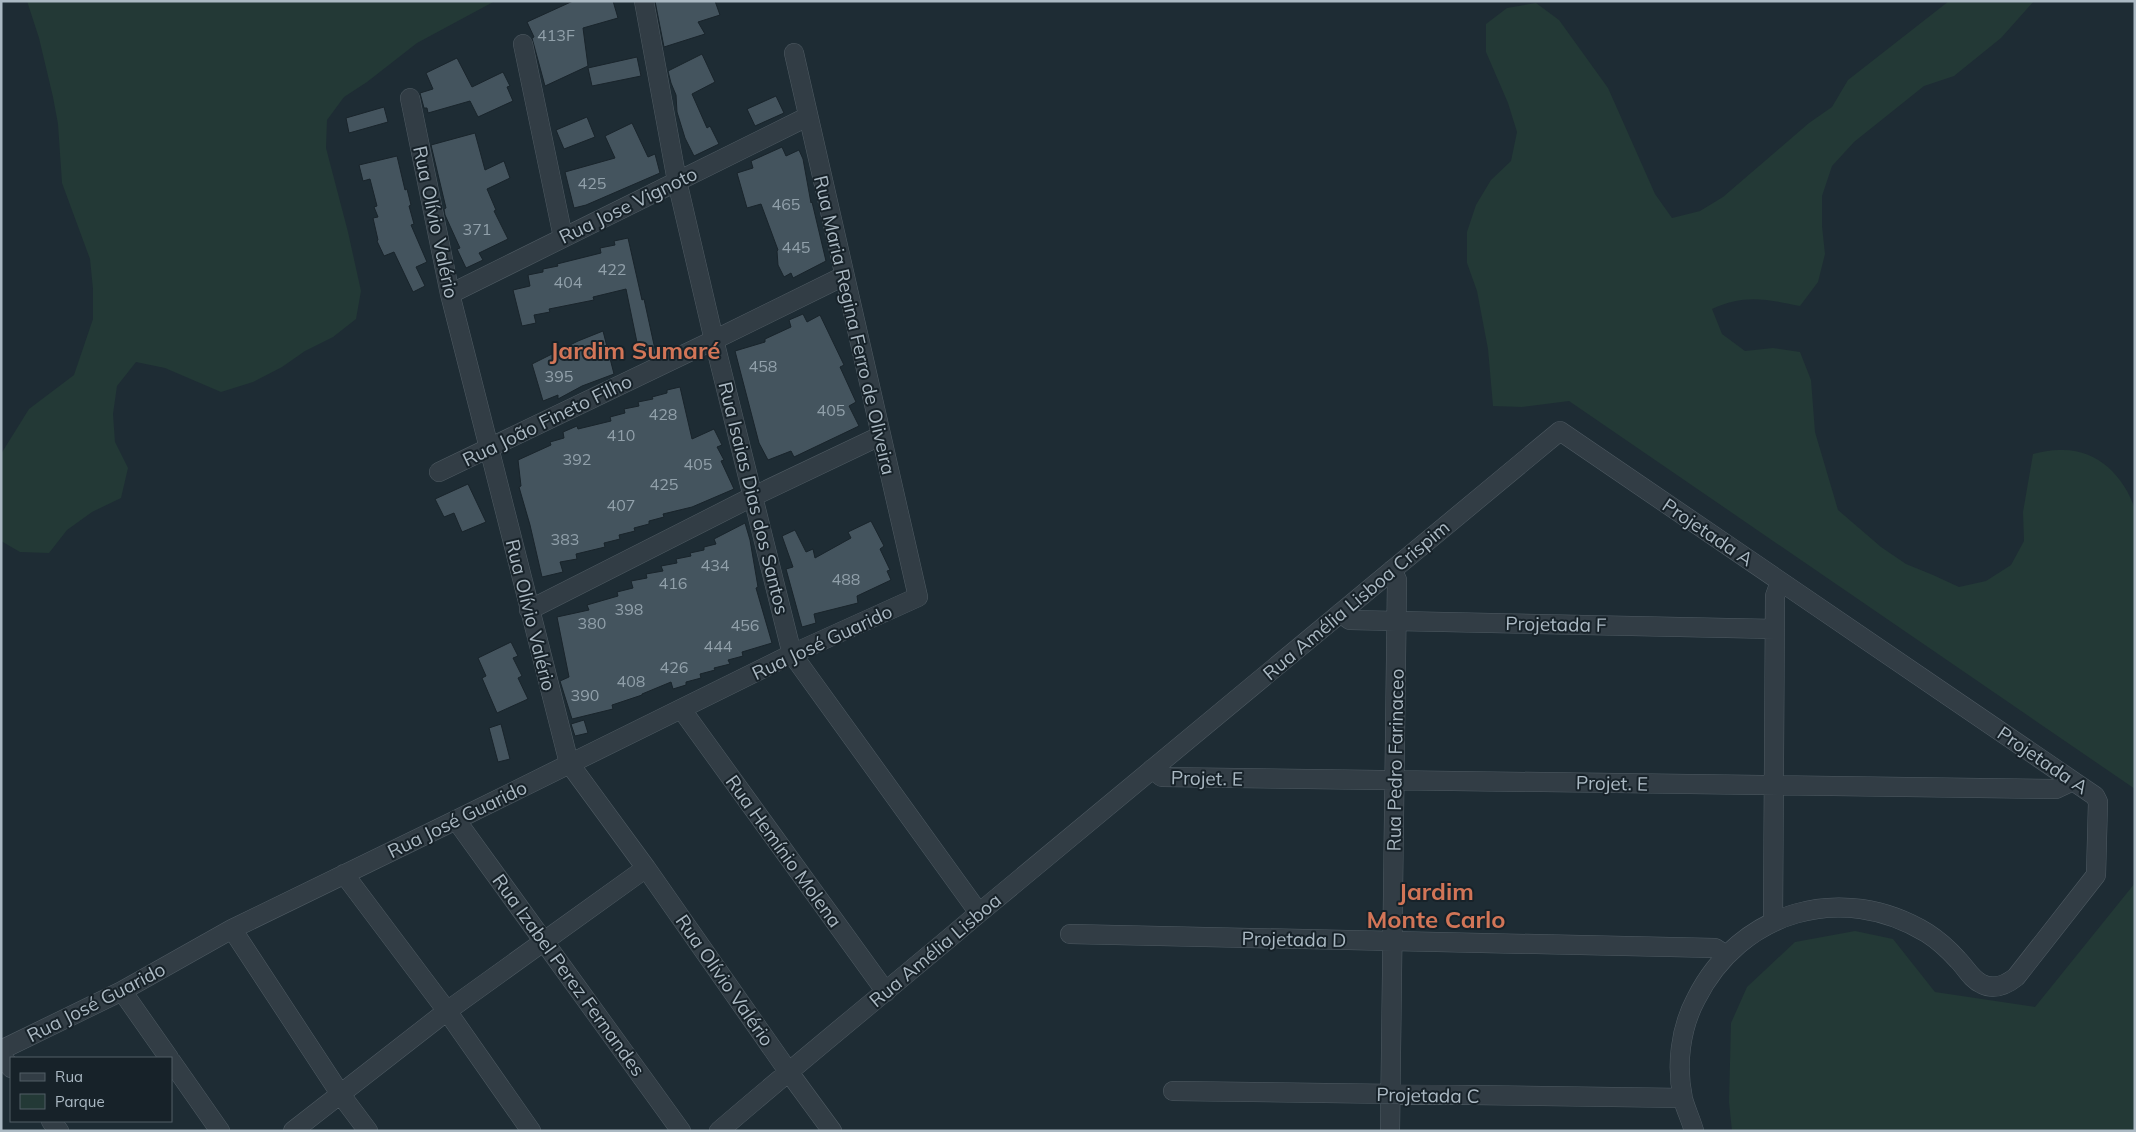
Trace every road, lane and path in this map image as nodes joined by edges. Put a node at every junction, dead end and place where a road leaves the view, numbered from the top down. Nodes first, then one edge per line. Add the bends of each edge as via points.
1 (644, 1) edge
2 (523, 44) dead end
3 (794, 53) dead end
4 (410, 98) dead end
5 (807, 117) junction
6 (677, 181) junction
7 (563, 237) junction
8 (844, 276) junction
9 (450, 294) junction
10 (714, 340) junction
11 (1560, 431) joint
12 (880, 436) junction
13 (489, 448) junction
14 (439, 472) dead end
15 (754, 496) junction
16 (1392, 570) junction
17 (1780, 582) junction
18 (918, 597) joint
19 (529, 610) junction
20 (1340, 613) junction
21 (1396, 621) junction
22 (1775, 629) junction
23 (792, 654) junction
24 (682, 710) junction
25 (569, 763) junction
26 (1152, 769) junction
27 (1395, 780) junction
28 (2073, 781) junction
29 (1774, 785) junction
30 (456, 820) junction
31 (646, 868) junction
32 (344, 874) junction
33 (979, 913) junction
34 (1773, 922) junction
35 (232, 928) junction
36 (1070, 934) dead end
37 (546, 942) junction
38 (1393, 942) junction
39 (1726, 955) junction
40 (122, 991) junction
41 (886, 992) junction
42 (447, 1011) junction
43 (1, 1050) edge
44 (1, 1055) edge
45 (168, 1057) edge
46 (172, 1062) edge
47 (10, 1067) edge
48 (788, 1071) junction
49 (1173, 1091) dead end
50 (1391, 1094) junction
51 (340, 1095) junction
52 (1683, 1098) junction
53 (220, 1131) edge
54 (293, 1131) edge
55 (368, 1131) edge
56 (531, 1131) edge
57 (681, 1131) edge
58 (720, 1131) edge
59 (832, 1131) edge
60 (1390, 1131) edge
61 (1694, 1131) edge

1 - 6 street, Rua Isaias Dias dos Santos
2 - 7 street
3 - 5 street, Rua Maria Regina Ferro de Oliveira
4 - 9 street, Rua Olívio Valério
5 - 6 street, Rua Jose Vignoto
5 - 8 street, Rua Maria Regina Ferro de Oliveira
6 - 7 street, Rua Jose Vignoto
6 - 10 street, Rua Isaias Dias dos Santos
7 - 9 street, Rua Jose Vignoto
8 - 10 street, Rua João Fineto Filho
8 - 12 street, Rua Maria Regina Ferro de Oliveira
9 - 13 street, Rua Olívio Valério
10 - 13 street, Rua João Fineto Filho
10 - 15 street, Rua Isaias Dias dos Santos
11 - 16 street, Rua Amélia Lisboa Crispim
11 - 17 street, Projetada A
12 - 15 street
12 - 18 street, Rua Maria Regina Ferro de Oliveira
13 - 14 street, Rua João Fineto Filho
13 - 19 street, Rua Olívio Valério
15 - 19 street
15 - 23 street, Rua Isaias Dias dos Santos
16 - 20 street, Rua Amélia Lisboa Crispim
16 - 21 street, Rua Pedro Farinaceo via 1396,580
17 - 22 street via 1775,596
17 - 28 street, Projetada A
18 - 23 street, Rua José Guarido
19 - 25 street, Rua Olívio Valério
20 - 21 street, Projetada F via 1350,620
20 - 26 street, Rua Amélia Lisboa Crispim
21 - 22 street, Projetada F
21 - 27 street, Rua Pedro Farinaceo
22 - 29 street
23 - 24 street, Rua José Guarido
23 - 33 street, Rua Isaias Dias dos Santos
24 - 25 street, Rua José Guarido
24 - 41 street, Rua Hemínio Molena
25 - 30 street, Rua José Guarido
25 - 31 street, Rua Olívio Valério
26 - 27 street, Projet. E via 1162,777
26 - 33 street, Rua Amélia Lisboa
27 - 29 street, Projet. E
27 - 38 street, Rua Pedro Farinaceo
28 - 29 street, Projet. E via 2056,789
28 - 34 street, Projetada A via 2095,796 2098,802 2096,875 2016,977 2005,984 1992,987 1978,982 1945,947 1893,916 1833,907 1792,914
29 - 34 street
30 - 32 street, Rua José Guarido
30 - 37 street, Rua Izabel Perez Fernandes
31 - 37 street
31 - 48 street, Rua Olívio Valério
32 - 35 street, Rua José Guarido
32 - 42 street
33 - 41 street, Rua Amélia Lisboa
34 - 39 street, Projetada A
35 - 40 street, Rua José Guarido
35 - 51 street
36 - 38 street, Projetada D
37 - 42 street
37 - 57 street, Rua Izabel Perez Fernandes
38 - 39 street, Projetada D via 1715,948
38 - 50 street, Rua Pedro Farinaceo
39 - 52 street, Projetada A via 1702,986 1687,1022 1680,1060
40 - 43 street, Rua José Guarido
40 - 45 street
41 - 48 street, Rua Amélia Lisboa
42 - 51 street
42 - 56 street
44 - 47 street
46 - 53 street
48 - 58 street, Rua Amélia Lisboa
48 - 59 street, Rua Olívio Valério
49 - 50 street, Projetada C
50 - 52 street, Projetada C
50 - 60 street, Rua Pedro Farinaceo
51 - 54 street
51 - 55 street
52 - 61 street, Projetada A

